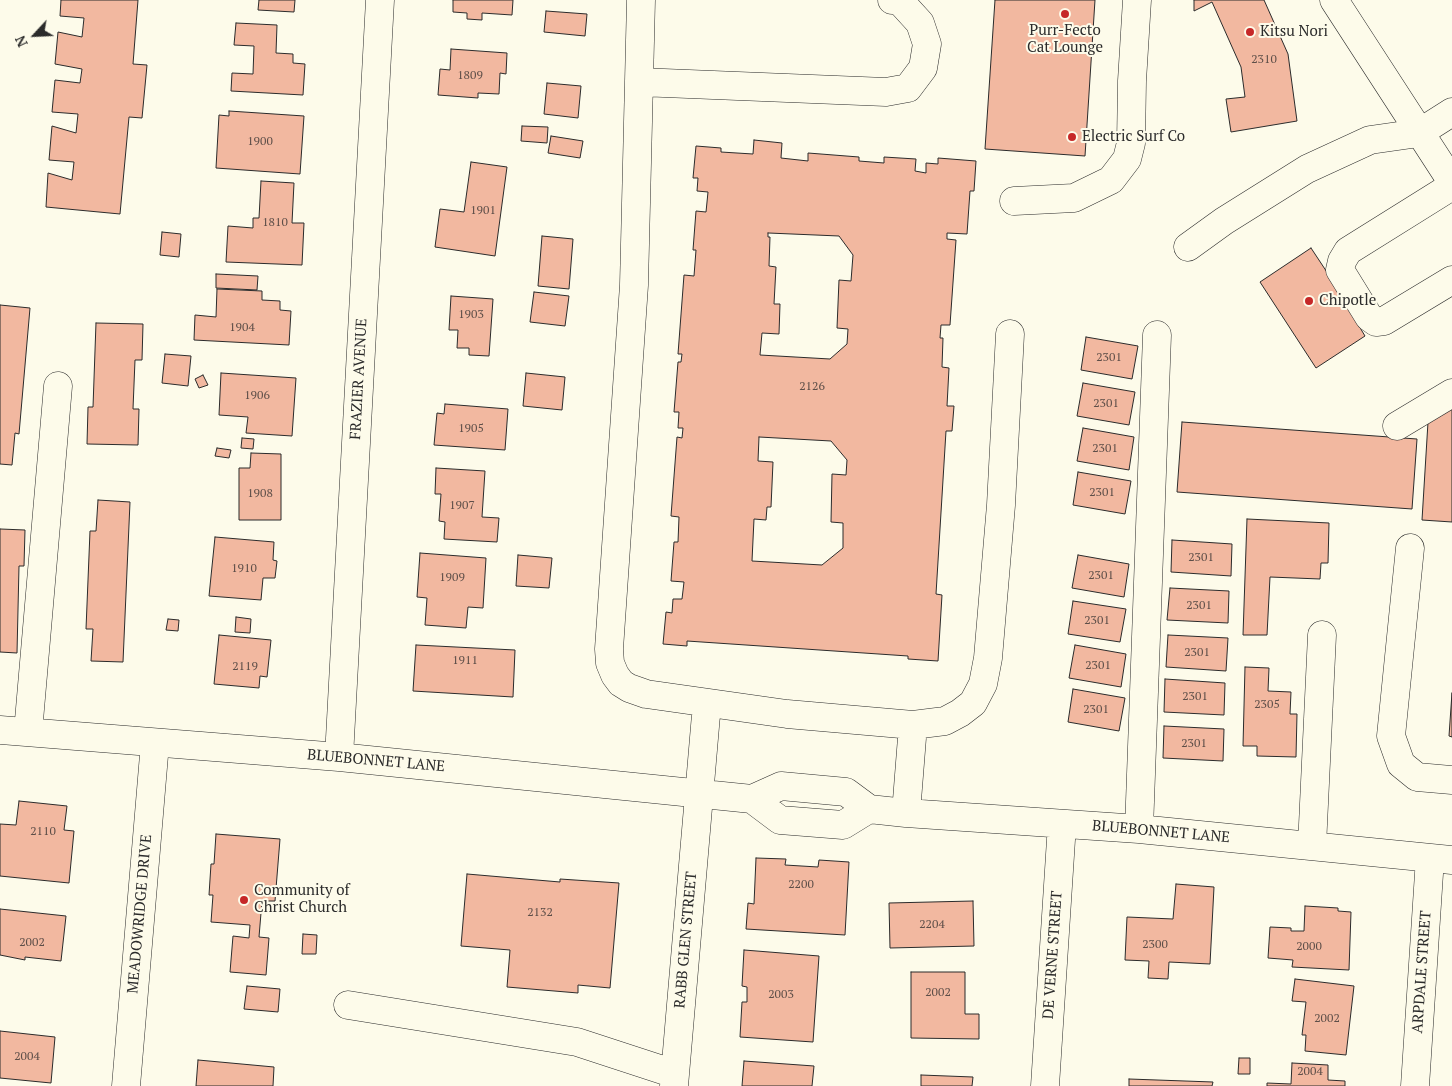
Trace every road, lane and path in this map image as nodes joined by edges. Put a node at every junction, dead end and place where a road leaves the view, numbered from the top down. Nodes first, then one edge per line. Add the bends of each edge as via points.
1 (380, 0) edge
2 (641, 0) edge
3 (892, 0) edge
4 (1137, 0) edge
5 (1334, 0) edge
6 (639, 82) junction
7 (1452, 112) edge
8 (1420, 133) junction
9 (1452, 184) edge
10 (1014, 200) dead end
11 (1188, 248) dead end
12 (1452, 280) edge
13 (1010, 334) dead end
14 (1157, 335) dead end
15 (58, 386) dead end
16 (1452, 393) edge
17 (1398, 426) dead end
18 (1410, 548) dead end
19 (1322, 635) dead end
20 (707, 703) junction
21 (913, 725) junction
22 (0, 730) edge
23 (28, 732) junction
24 (155, 743) junction
25 (339, 757) junction
26 (1452, 780) edge
27 (698, 794) junction
28 (906, 813) junction
29 (1062, 824) junction
30 (1139, 830) junction
31 (1312, 846) junction
32 (1441, 859) edge
33 (348, 1005) dead end
34 (675, 1080) edge
35 (126, 1086) edge
36 (1045, 1086) edge
37 (1415, 1086) edge

1 - 25 street, FRAZIER AVENUE
2 - 6 street
3 - 6 street via 899,0 920,23 927,44 923,68 908,88 886,92
4 - 10 street via 1131,143 1127,159 1110,180 1074,198
5 - 8 street
6 - 20 street via 634,285 610,663 621,683 629,688 646,694
7 - 8 street
8 - 9 street
8 - 11 street via 1370,140 1307,169 1224,221
9 - 12 street via 1348,251 1340,270 1369,318 1376,322 1384,321
13 - 21 street via 1001,505 983,684 973,702 960,713 945,721
14 - 30 street
15 - 23 street
16 - 17 street
18 - 26 street via 1391,736 1401,764 1418,777
19 - 31 street
20 - 21 street
20 - 27 street, RABB GLEN STREET
21 - 28 street
22 - 23 street, BLUEBONNET LANE
23 - 24 street, BLUEBONNET LANE
24 - 25 street, BLUEBONNET LANE
24 - 35 street, MEADOWRIDGE DRIVE
25 - 27 street, BLUEBONNET LANE
27 - 28 street, BLUEBONNET LANE via 752,799 780,820 843,824 869,809
27 - 34 street, RABB GLEN STREET
28 - 29 street, BLUEBONNET LANE
29 - 30 street, BLUEBONNET LANE
29 - 36 street, DE VERNE STREET
30 - 31 street, BLUEBONNET LANE
31 - 32 street, BLUEBONNET LANE
32 - 37 street, ARPDALE STREET
33 - 34 street via 577,1042

